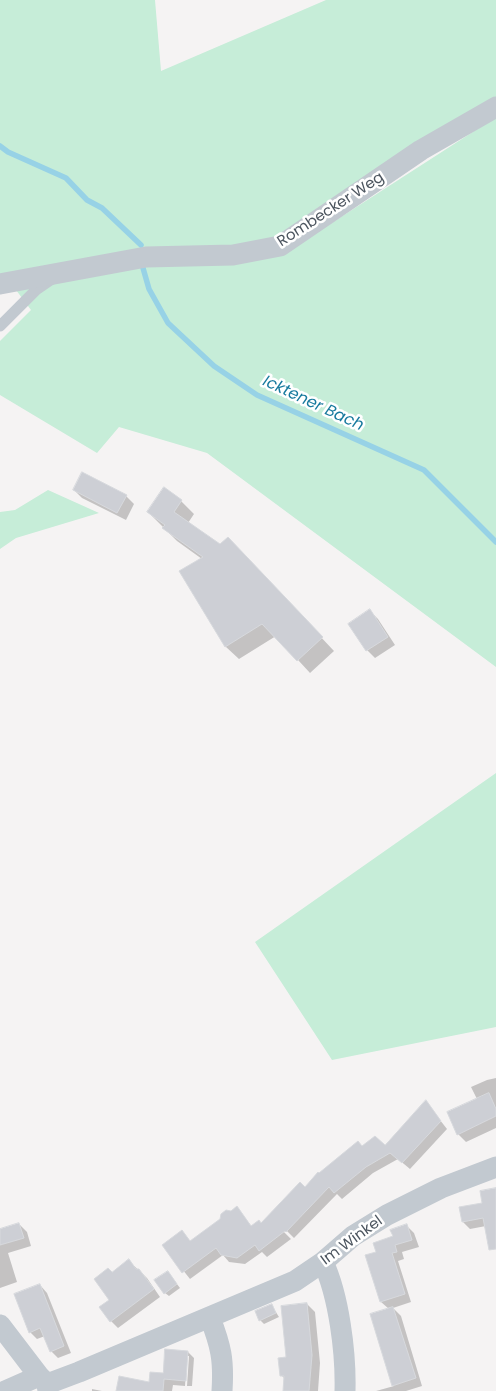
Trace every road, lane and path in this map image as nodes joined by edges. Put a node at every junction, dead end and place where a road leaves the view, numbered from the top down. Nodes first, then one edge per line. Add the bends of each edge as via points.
1 (496, 107) edge
2 (62, 272) junction
3 (0, 284) edge
4 (0, 326) edge
5 (496, 1167) edge
6 (323, 1262) junction
7 (210, 1318) junction
8 (0, 1325) edge
9 (45, 1384) edge
10 (5, 1391) edge
11 (222, 1391) edge
12 (345, 1391) edge

1 - 2 street, Rombecker Weg via 421,150 280,246 233,255 146,257
2 - 3 street, Rombecker Weg
2 - 4 lane via 36,290
5 - 6 street, Im Winkel via 441,1188 387,1215 358,1233
6 - 7 street, Im Winkel via 295,1281
6 - 12 street via 336,1300
7 - 9 street, Im Winkel
7 - 11 street via 220,1347
8 - 9 street
9 - 10 street, Im Winkel

